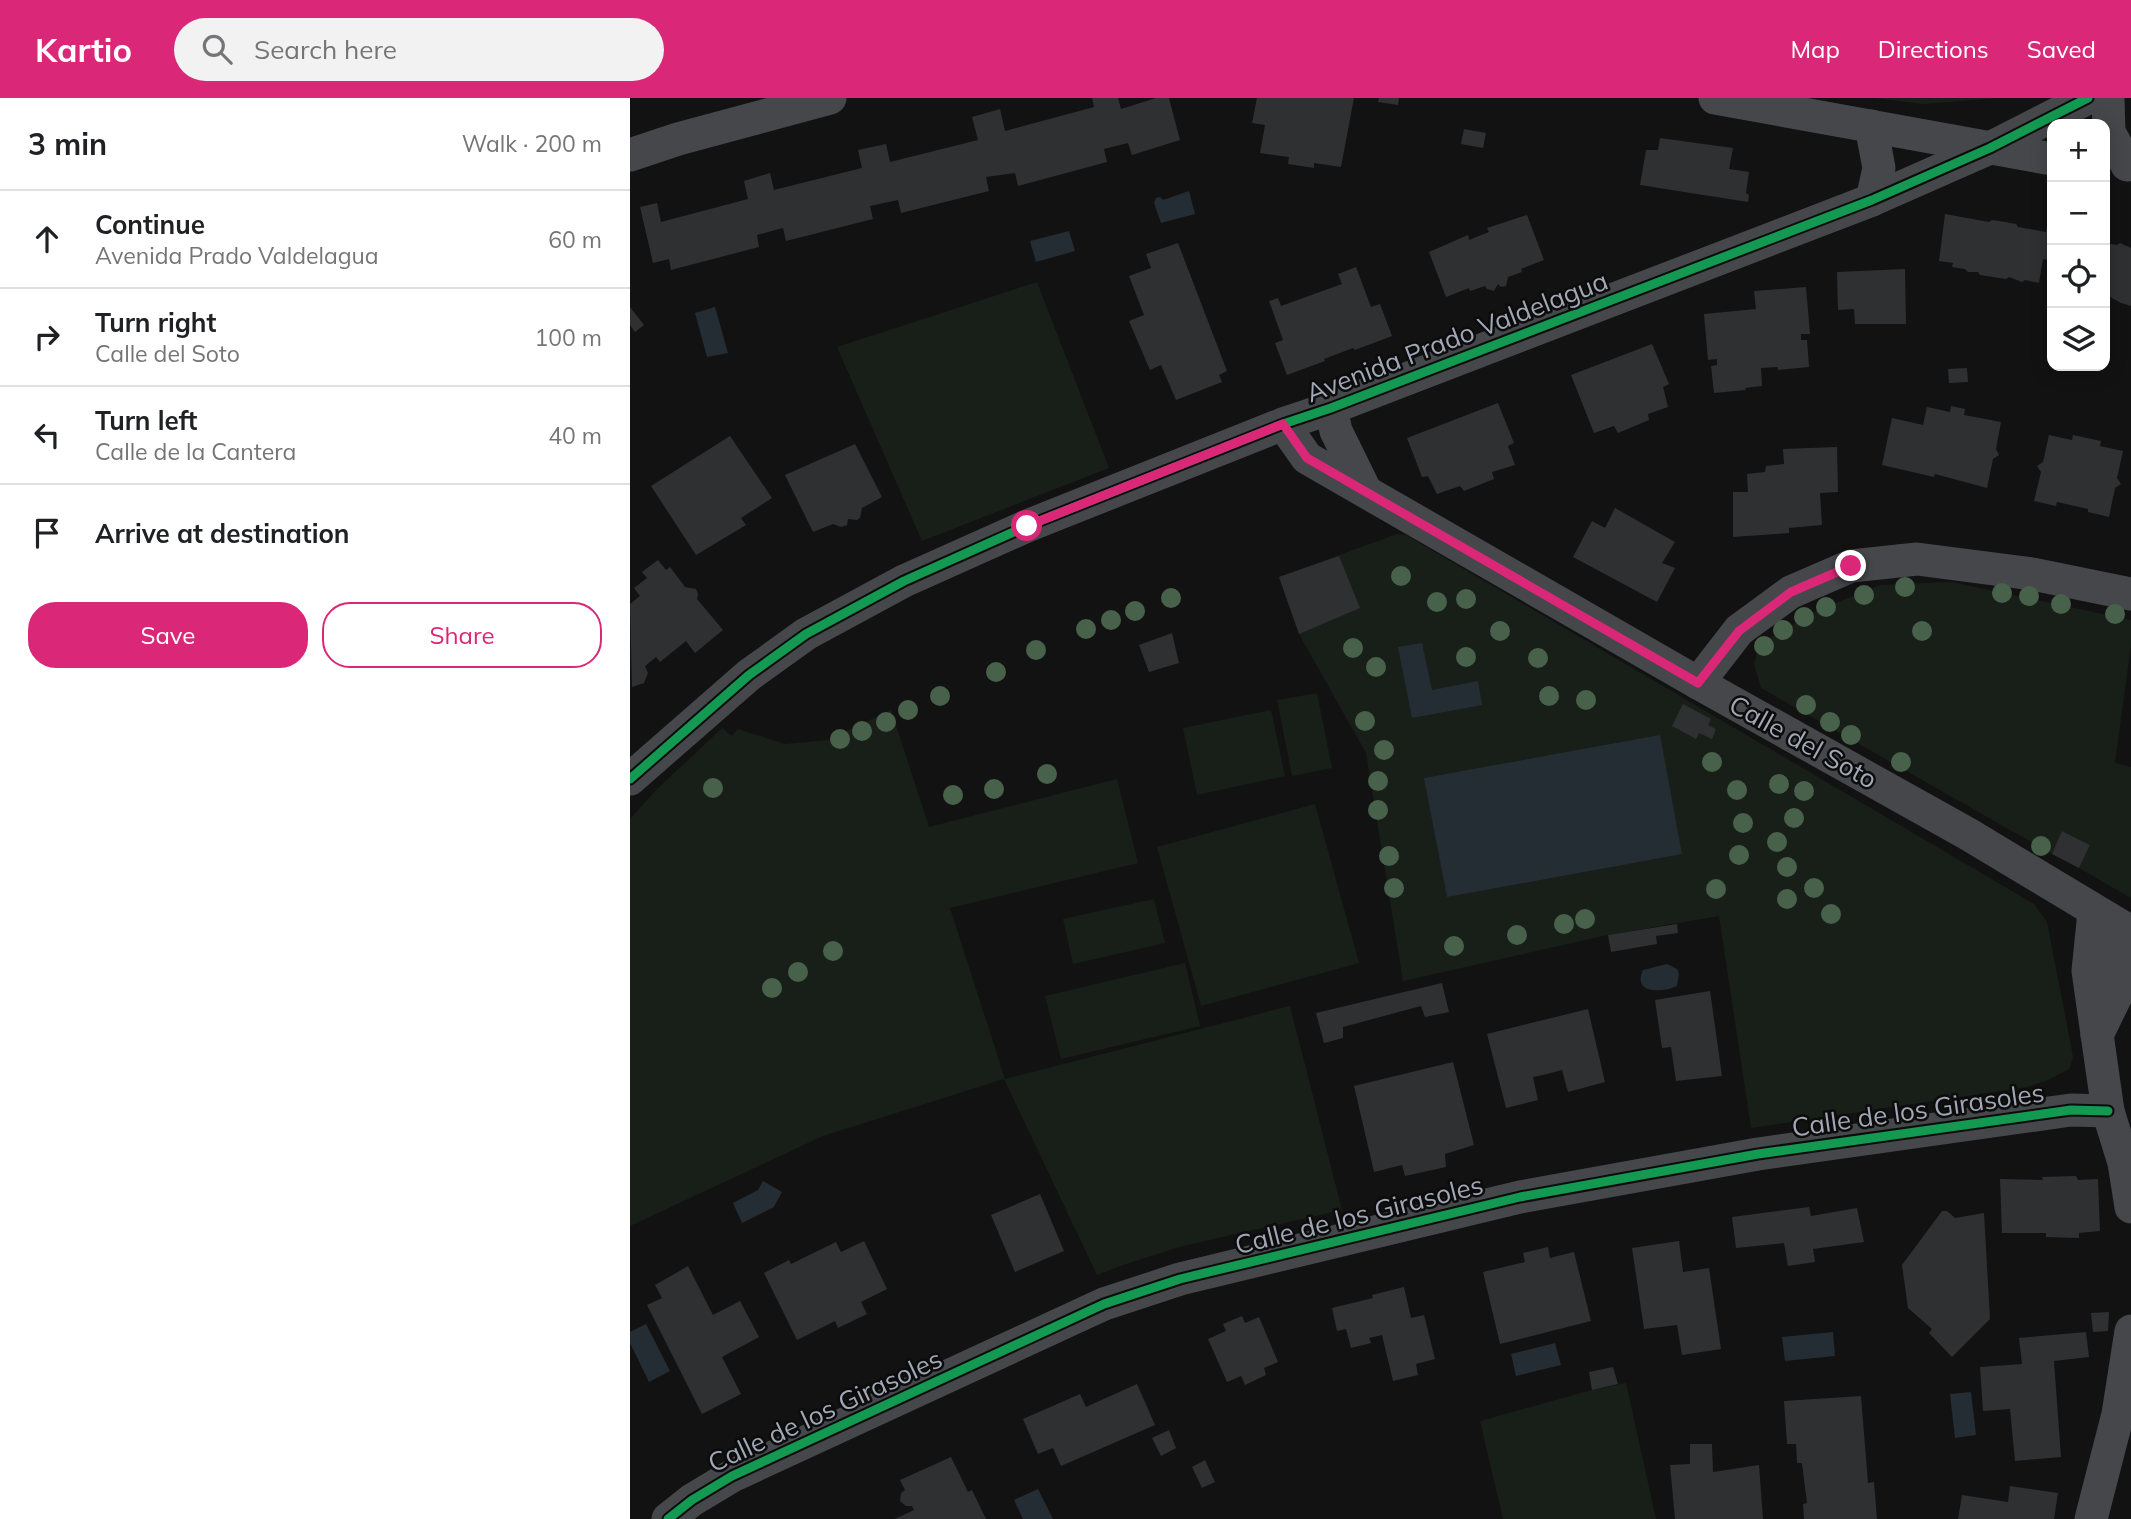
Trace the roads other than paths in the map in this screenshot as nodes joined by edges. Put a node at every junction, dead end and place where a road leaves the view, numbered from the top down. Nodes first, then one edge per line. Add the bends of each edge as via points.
1 (830, 98) edge
2 (1715, 98) edge
3 (2088, 98) edge
4 (2108, 98) edge
5 (1871, 126) junction
6 (1990, 148) junction
7 (630, 155) edge
8 (2047, 158) edge
9 (2121, 166) edge
10 (1872, 200) junction
11 (1332, 408) junction
12 (1283, 424) junction
13 (1365, 490) junction
14 (2131, 594) edge
15 (1698, 683) junction
16 (630, 779) edge
17 (2114, 923) edge
18 (2124, 989) edge
19 (2097, 1035) junction
20 (2108, 1111) junction
21 (2131, 1207) edge
22 (2131, 1331) edge
23 (668, 1519) edge
24 (2091, 1519) edge

1 - 7 street
2 - 5 street
3 - 6 street, Avenida Prado Valdelagua
4 - 9 street via 2109,132
5 - 6 street
5 - 10 street via 1879,168
6 - 8 street
6 - 10 street, Avenida Prado Valdelagua
10 - 11 street, Avenida Prado Valdelagua
11 - 12 street, Avenida Prado Valdelagua
11 - 13 street via 1336,431
12 - 13 street, Calle del Soto via 1307,458
12 - 16 street, Avenida Prado Valdelagua via 1027,526 904,581 806,634 750,675
13 - 15 street, Calle del Soto
14 - 15 street via 2032,574 1917,559 1851,566 1791,592 1739,631
15 - 17 street, Calle del Soto via 1968,834
17 - 18 street
17 - 19 street via 2088,971
18 - 19 street
19 - 20 street
20 - 21 street
20 - 23 street, Calle de los Girasoles via 2071,1110 1758,1154 1520,1197 1180,1279 1104,1304 732,1476
22 - 24 street via 2118,1414

